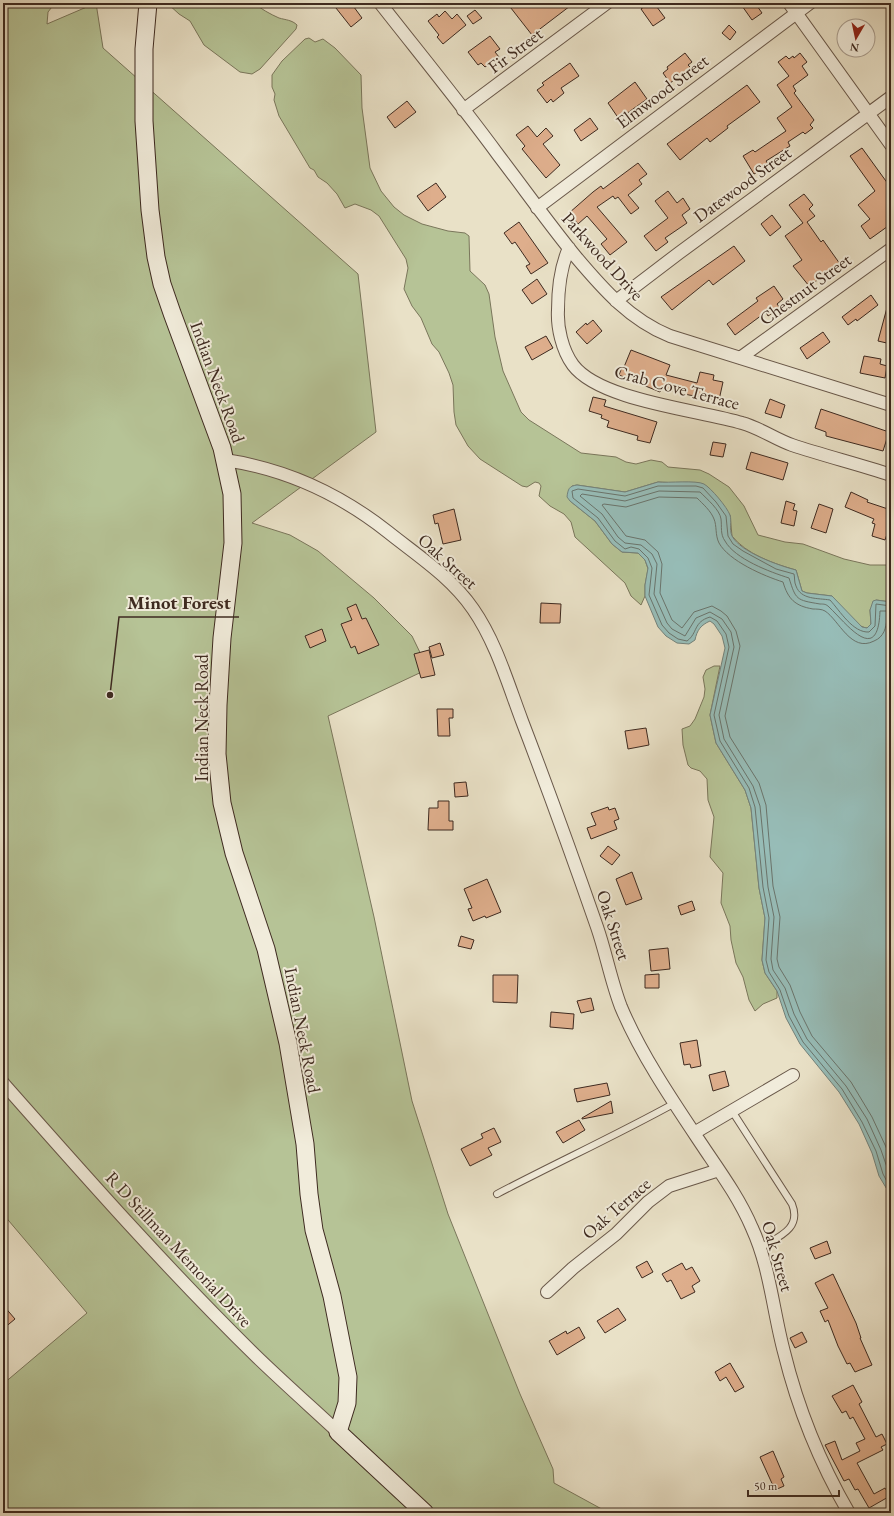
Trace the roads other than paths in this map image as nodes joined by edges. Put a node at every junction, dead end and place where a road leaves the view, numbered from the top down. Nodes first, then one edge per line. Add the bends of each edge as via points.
1 (148, 3) edge
2 (396, 3) edge
3 (607, 3) edge
4 (810, 3) edge
5 (383, 7) edge
6 (792, 8) edge
7 (891, 97) edge
8 (464, 110) junction
9 (868, 114) junction
10 (891, 145) edge
11 (538, 208) junction
12 (569, 248) junction
13 (891, 249) edge
14 (616, 301) junction
15 (740, 358) junction
16 (891, 405) edge
17 (225, 460) junction
18 (891, 475) edge
19 (793, 1075) dead end
20 (3, 1082) edge
21 (675, 1103) junction
22 (732, 1111) junction
23 (694, 1132) junction
24 (719, 1170) junction
25 (497, 1194) dead end
26 (760, 1248) junction
27 (547, 1292) dead end
28 (338, 1432) junction
29 (425, 1513) edge
30 (849, 1513) edge

1 - 17 street, Indian Neck Road via 144,48 144,122 156,257 167,299
2 - 5 street
3 - 8 street, Fir Street
4 - 6 street, Elmwood Street
5 - 8 street, Parkwood Drive
6 - 9 street
6 - 11 street, Elmwood Street
7 - 9 street, Datewood Street
8 - 11 street, Parkwood Drive
9 - 10 street
9 - 14 street, Datewood Street
11 - 12 street, Parkwood Drive
12 - 14 street, Parkwood Drive
12 - 18 street, Crab Cove Terrace via 560,276 558,324 569,358 576,369 585,376 623,394 744,424 799,447
13 - 15 street, Chestnut Street
14 - 15 street, Parkwood Drive via 635,318 658,332
15 - 16 street, Parkwood Drive
17 - 21 street, Oak Street via 258,465 288,474 348,503 440,574 472,608 483,625 502,668 542,774 600,935 622,1009
17 - 28 street, Indian Neck Road via 232,494 234,529 220,660 217,738 220,787 229,836 261,934 288,1042 306,1144 314,1230 334,1302 348,1377 347,1403
19 - 22 street
20 - 28 street, R D Stillman Memorial Drive via 160,1258 258,1358
21 - 23 street, Oak Street
21 - 25 lane
22 - 23 street
22 - 26 lane via 795,1212 790,1229
23 - 24 street, Oak Street
24 - 26 street, Oak Street via 747,1216
24 - 27 street, Oak Terrace via 669,1186
26 - 30 street, Oak Street via 799,1404 822,1462
28 - 29 street

